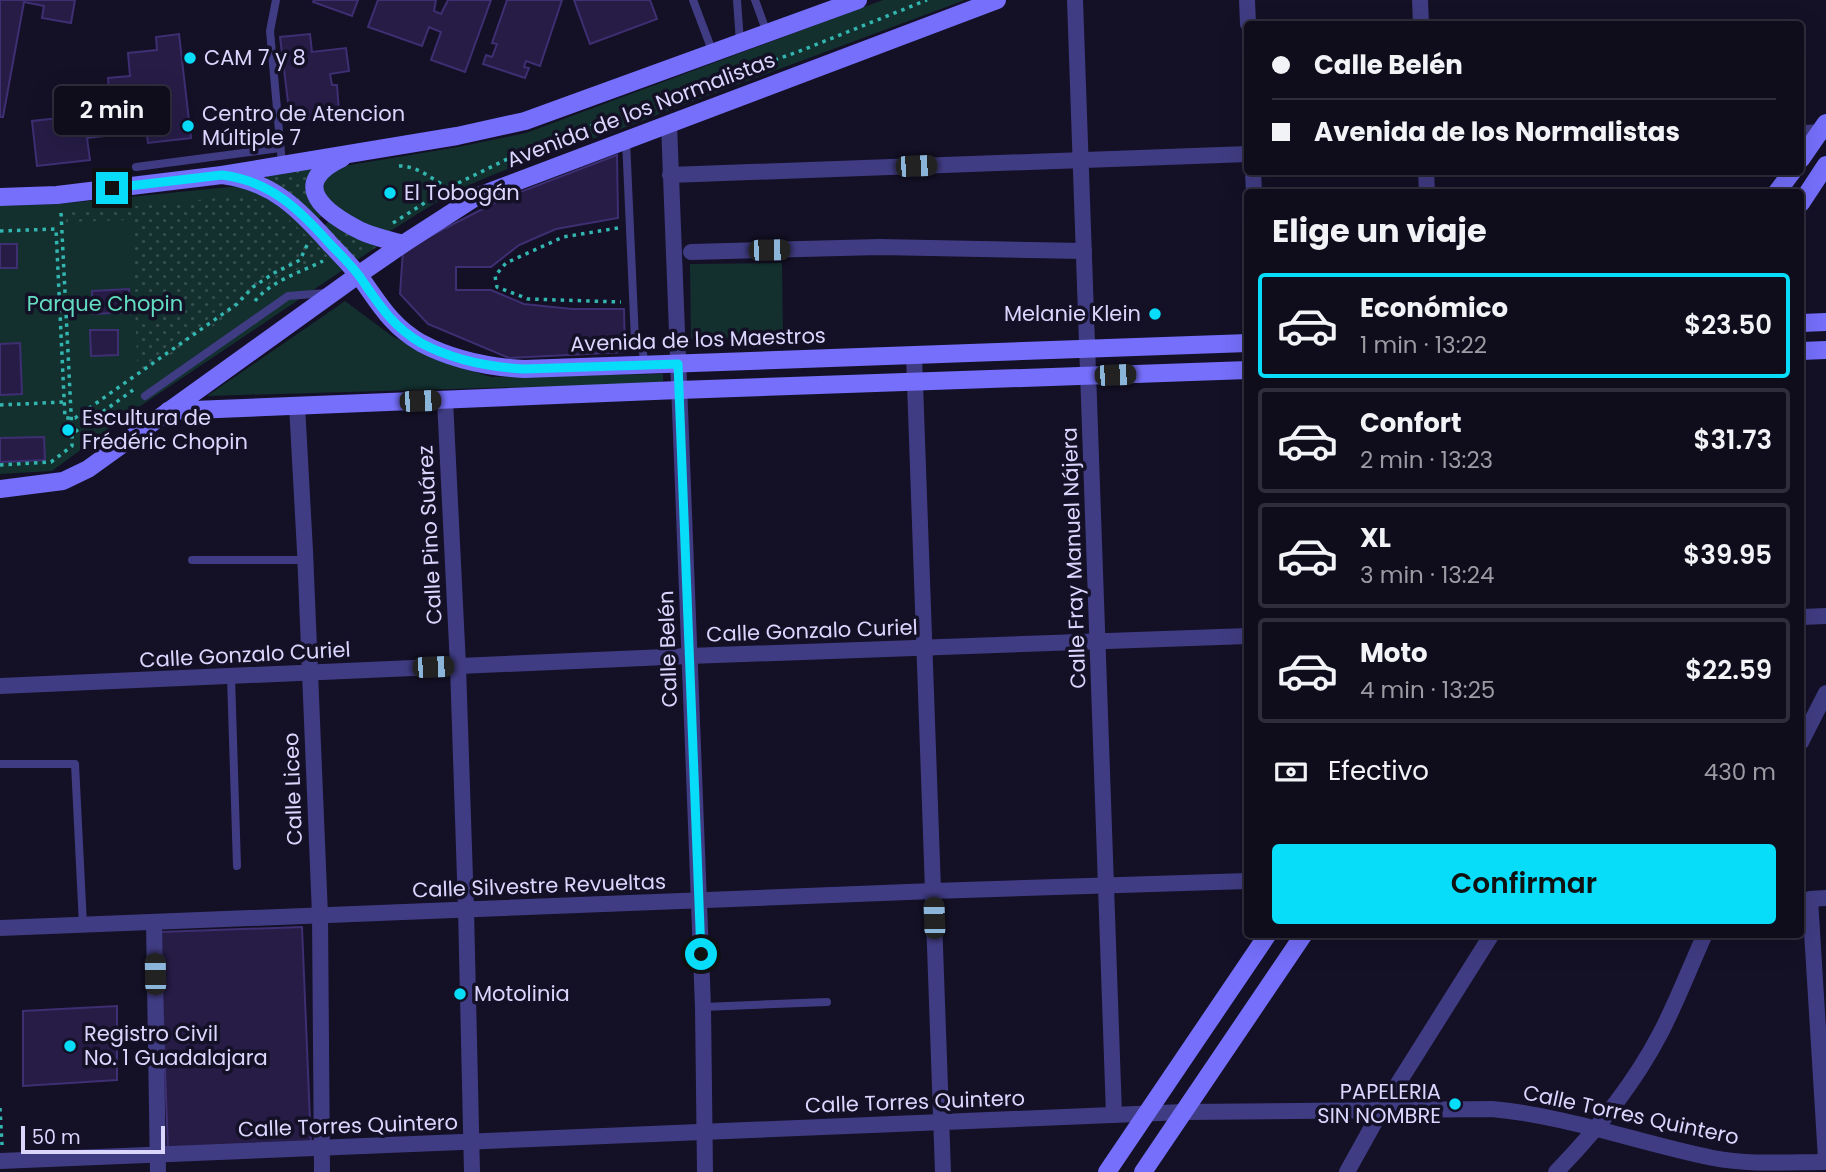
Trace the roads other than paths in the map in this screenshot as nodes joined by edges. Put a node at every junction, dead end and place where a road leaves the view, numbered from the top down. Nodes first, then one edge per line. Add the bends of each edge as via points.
1 (276, 0) edge
2 (693, 0) edge
3 (737, 0) edge
4 (755, 0) edge
5 (858, 0) edge
6 (997, 0) edge
7 (1075, 0) edge
8 (1247, 0) edge
9 (1420, 0) edge
10 (1248, 21) edge
11 (1421, 21) edge
12 (767, 33) junction
13 (740, 43) junction
14 (713, 53) junction
15 (669, 124) junction
16 (1824, 129) edge
17 (1804, 132) edge
18 (626, 140) junction
19 (352, 153) junction
20 (1244, 154) edge
21 (1804, 155) edge
22 (281, 156) junction
23 (1081, 160) junction
24 (1826, 165) edge
25 (136, 167) dead end
26 (222, 175) junction
27 (670, 176) junction
28 (0, 197) edge
29 (1804, 198) edge
30 (403, 244) junction
31 (1084, 251) junction
32 (691, 252) dead end
33 (358, 275) junction
34 (332, 293) junction
35 (1826, 322) edge
36 (1804, 323) edge
37 (1244, 343) edge
38 (1087, 348) junction
39 (1826, 350) edge
40 (1804, 351) edge
41 (914, 355) junction
42 (644, 364) junction
43 (678, 364) junction
44 (1244, 370) edge
45 (1088, 376) junction
46 (915, 382) junction
47 (679, 390) junction
48 (145, 396) dead end
49 (445, 400) junction
50 (297, 405) junction
51 (168, 411) junction
52 (0, 489) edge
53 (192, 560) dead end
54 (305, 560) junction
55 (1826, 616) edge
56 (1804, 617) edge
57 (1244, 636) edge
58 (1097, 642) junction
59 (925, 648) junction
60 (689, 656) junction
61 (458, 666) junction
62 (309, 673) junction
63 (231, 677) junction
64 (0, 686) edge
65 (1826, 693) edge
66 (1804, 737) edge
67 (0, 764) edge
68 (237, 866) dead end
69 (1244, 881) edge
70 (1106, 885) junction
71 (933, 891) junction
72 (1818, 899) edge
73 (699, 900) junction
74 (466, 909) junction
75 (320, 915) junction
76 (154, 922) junction
77 (82, 925) junction
78 (0, 928) edge
79 (1265, 938) edge
80 (1301, 938) edge
81 (1489, 938) edge
82 (1703, 938) edge
83 (827, 1002) dead end
84 (703, 1007) junction
85 (1382, 1109) junction
86 (1184, 1112) junction
87 (1146, 1114) junction
88 (1114, 1115) junction
89 (941, 1122) junction
90 (1595, 1127) junction
91 (704, 1132) junction
92 (471, 1142) junction
93 (321, 1148) junction
94 (158, 1154) junction
95 (1826, 1160) edge
96 (1, 1161) edge
97 (158, 1172) edge
98 (322, 1172) edge
99 (472, 1172) edge
100 (705, 1172) edge
101 (943, 1172) edge
102 (1107, 1172) edge
103 (1143, 1172) edge
104 (1348, 1172) edge
105 (1556, 1172) edge

1 - 22 lane via 270,31
2 - 14 lane
3 - 13 lane
4 - 12 lane
5 - 12 street, Avenida de los Normalistas
6 - 15 street, Avenida de los Normalistas
7 - 23 street, Calle Fray Manuel Nájera
8 - 10 street
9 - 11 street
12 - 13 street, Avenida de los Normalistas
13 - 14 street, Avenida de los Normalistas
14 - 19 street, Avenida de los Normalistas via 525,121
15 - 18 street, Avenida de los Normalistas
15 - 27 street, Calle Belén
16 - 17 street
16 - 21 street
18 - 30 street, Avenida de los Normalistas via 476,197
18 - 42 lane via 635,340
19 - 22 street, Avenida de los Normalistas
19 - 30 street via 320,173 315,181 317,199 333,215 363,232
20 - 23 street
22 - 25 lane
22 - 26 street, Avenida de los Normalistas
23 - 27 street
23 - 31 street, Calle Fray Manuel Nájera
24 - 29 street
26 - 28 street, Avenida de los Normalistas via 57,195
26 - 33 street, Avenida de los Maestros via 240,177 276,193 318,230
27 - 43 street, Calle Belén
30 - 33 street, Avenida de los Normalistas
31 - 32 street via 880,247
31 - 38 street, Calle Fray Manuel Nájera
33 - 34 street, Avenida de los Normalistas
33 - 42 street, Avenida de los Maestros via 382,311 400,328 420,342 469,362 524,369
34 - 48 lane via 288,296
34 - 51 street, Avenida de los Normalistas
35 - 36 street
37 - 38 street, Avenida de los Maestros
38 - 41 street, Avenida de los Maestros
38 - 45 street, Calle Fray Manuel Nájera
39 - 40 street
41 - 43 street, Avenida de los Maestros
41 - 46 street
42 - 43 street, Avenida de los Maestros
43 - 47 street, Calle Belén
44 - 45 street
45 - 46 street
45 - 58 street, Calle Fray Manuel Nájera
46 - 47 street
46 - 59 street
47 - 49 street
47 - 60 street, Calle Belén
49 - 50 street
49 - 61 street, Calle Pino Suárez
50 - 51 street
50 - 54 street, Calle Liceo
51 - 52 street, Avenida de los Normalistas via 88,469 63,481
53 - 54 lane
54 - 62 street, Calle Liceo
55 - 56 street
57 - 58 street, Calle Gonzalo Curiel
58 - 59 street, Calle Gonzalo Curiel
58 - 70 street, Calle Fray Manuel Nájera
59 - 60 street, Calle Gonzalo Curiel
59 - 71 street
60 - 61 street, Calle Gonzalo Curiel
60 - 73 street, Calle Belén
61 - 62 street, Calle Gonzalo Curiel
61 - 74 street, Calle Pino Suárez
62 - 63 street, Calle Gonzalo Curiel
62 - 75 street, Calle Liceo
63 - 64 street, Calle Gonzalo Curiel
63 - 68 lane
65 - 66 street
67 - 77 lane via 75,764
69 - 70 street, Calle Silvestre Revueltas
70 - 71 street, Calle Silvestre Revueltas
70 - 88 street, Calle Fray Manuel Nájera
71 - 73 street, Calle Silvestre Revueltas
71 - 89 street
72 - 95 street
73 - 74 street, Calle Silvestre Revueltas
73 - 84 street, Calle Belén
74 - 75 street, Calle Silvestre Revueltas
74 - 92 street, Calle Pino Suárez
75 - 76 street, Calle Silvestre Revueltas
75 - 93 street, Calle Liceo
76 - 77 street, Calle Silvestre Revueltas
76 - 94 street
77 - 78 street, Calle Silvestre Revueltas
79 - 87 street
80 - 86 street
81 - 85 street
82 - 90 street via 1661,1032
83 - 84 lane
84 - 91 street, Calle Belén
85 - 86 street, Calle Torres Quintero
85 - 90 street, Calle Torres Quintero via 1492,1109
85 - 104 street
86 - 87 street, Calle Torres Quintero
86 - 103 street
87 - 88 street, Calle Torres Quintero
87 - 102 street
88 - 89 street, Calle Torres Quintero
89 - 91 street, Calle Torres Quintero
89 - 101 street
90 - 95 street, Calle Torres Quintero via 1715,1158 1768,1163
90 - 105 street
91 - 92 street, Calle Torres Quintero
91 - 100 street, Calle Belén
92 - 93 street, Calle Torres Quintero
92 - 99 street, Calle Pino Suárez
93 - 94 street, Calle Torres Quintero
93 - 98 street, Calle Liceo
94 - 96 street, Calle Torres Quintero
94 - 97 street

